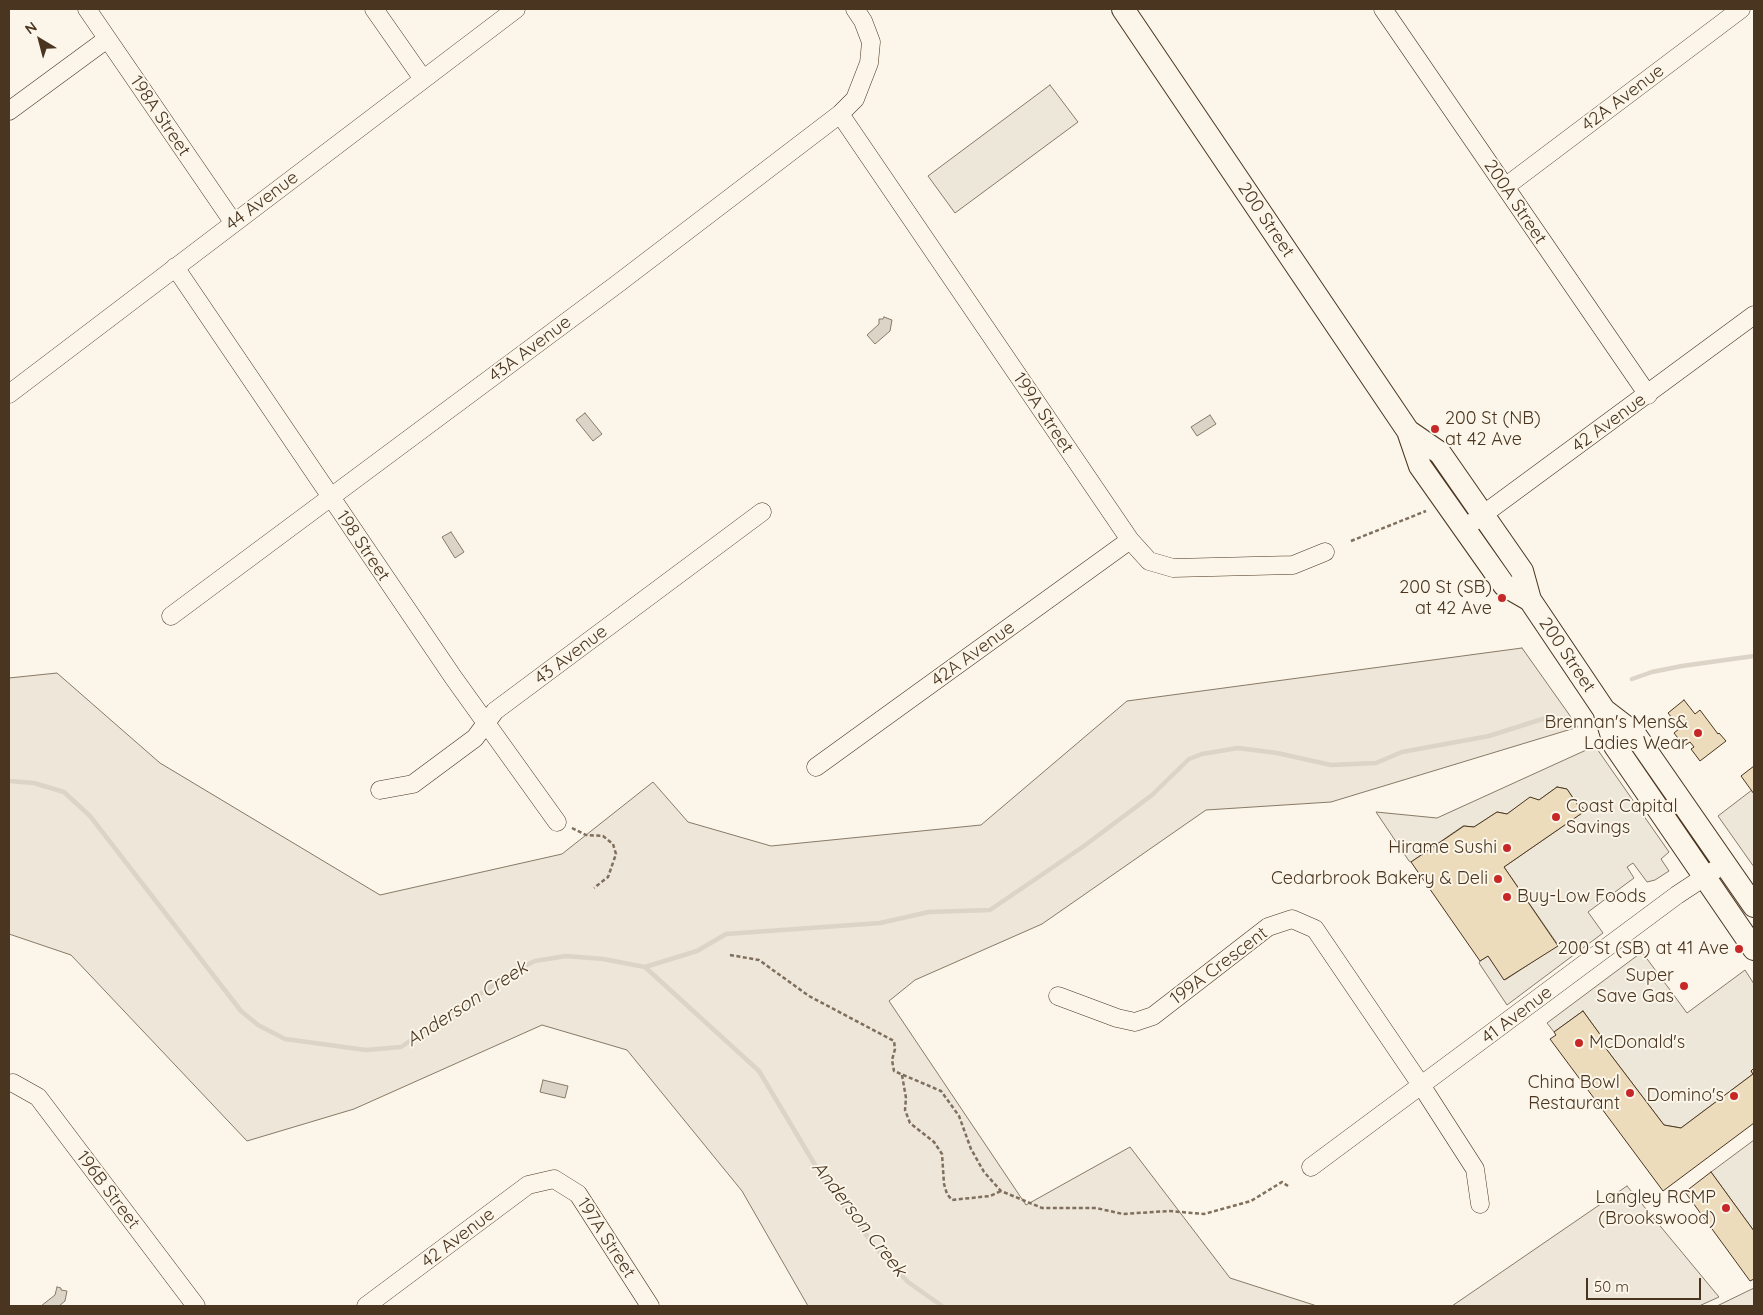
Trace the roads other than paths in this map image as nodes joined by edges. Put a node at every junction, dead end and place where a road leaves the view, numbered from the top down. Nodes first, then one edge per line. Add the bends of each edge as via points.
1 (87, 9) edge
2 (374, 9) edge
3 (516, 9) edge
4 (854, 9) edge
5 (1124, 9) edge
6 (1384, 9) edge
7 (1742, 9) edge
8 (107, 39) junction
9 (422, 79) junction
10 (9, 111) edge
11 (840, 114) junction
12 (1505, 187) junction
13 (233, 222) junction
14 (174, 267) junction
15 (1754, 315) edge
16 (9, 394) edge
17 (1648, 395) junction
18 (1408, 431) junction
19 (331, 498) junction
20 (762, 512) dead end
21 (1483, 515) junction
22 (1463, 529) junction
23 (1130, 540) junction
24 (1325, 552) dead end
25 (1530, 600) junction
26 (171, 616) dead end
27 (1604, 710) junction
28 (486, 724) junction
29 (816, 767) dead end
30 (380, 790) dead end
31 (557, 822) road end
32 (1725, 864) junction
33 (1704, 877) junction
34 (1754, 906) edge
35 (1754, 949) edge
36 (1058, 996) dead end
37 (13, 1083) dead end
38 (1422, 1085) junction
39 (1311, 1168) dead end
40 (554, 1180) joint
41 (1480, 1204) dead end
42 (196, 1306) edge
43 (366, 1306) edge
44 (650, 1306) edge

1 - 8 street, 198A Street
2 - 9 street
3 - 9 street, 44 Avenue
4 - 11 street, 43A Avenue via 863,21 871,42 869,63 855,99
5 - 18 main road, 200 Street
6 - 12 street, 200A Street
7 - 12 street, 42A Avenue
8 - 10 street
8 - 13 street, 198A Street
9 - 13 street, 44 Avenue
11 - 19 street, 43A Avenue
11 - 23 street, 199A Street
12 - 17 street, 200A Street
13 - 14 street, 44 Avenue
14 - 16 street, 44 Avenue
14 - 19 street, 198 Street
15 - 17 street, 42 Avenue
17 - 21 street, 42 Avenue
18 - 21 main road, 200 Street via 1440,453
18 - 22 main road, 200 Street via 1420,466
19 - 26 street, 43A Avenue
19 - 28 street, 198 Street
20 - 28 street, 43 Avenue via 495,711
21 - 22 street, 42 Avenue
21 - 25 main road, 200 Street via 1522,571
22 - 25 main road, 200 Street via 1504,584
23 - 24 street, 199A Street via 1149,561 1173,568 1293,565
23 - 29 street, 42A Avenue
25 - 27 main road, 200 Street
27 - 32 main road, 200 Street via 1634,733
27 - 33 main road, 200 Street via 1615,746
28 - 30 street, 43 Avenue via 475,738 413,784
28 - 31 street, 198 Street
32 - 33 street, 41 Avenue
32 - 34 main road, 200 Street
33 - 35 main road, 200 Street
33 - 38 street, 41 Avenue
36 - 38 street, 199A Crescent via 1135,1022 1152,1016 1268,927 1292,919 1316,929
37 - 42 street, 196B Street via 38,1097
38 - 39 street, 41 Avenue
38 - 41 street via 1475,1169
40 - 43 street, 42 Avenue via 528,1185
40 - 44 street, 197A Street via 578,1194

